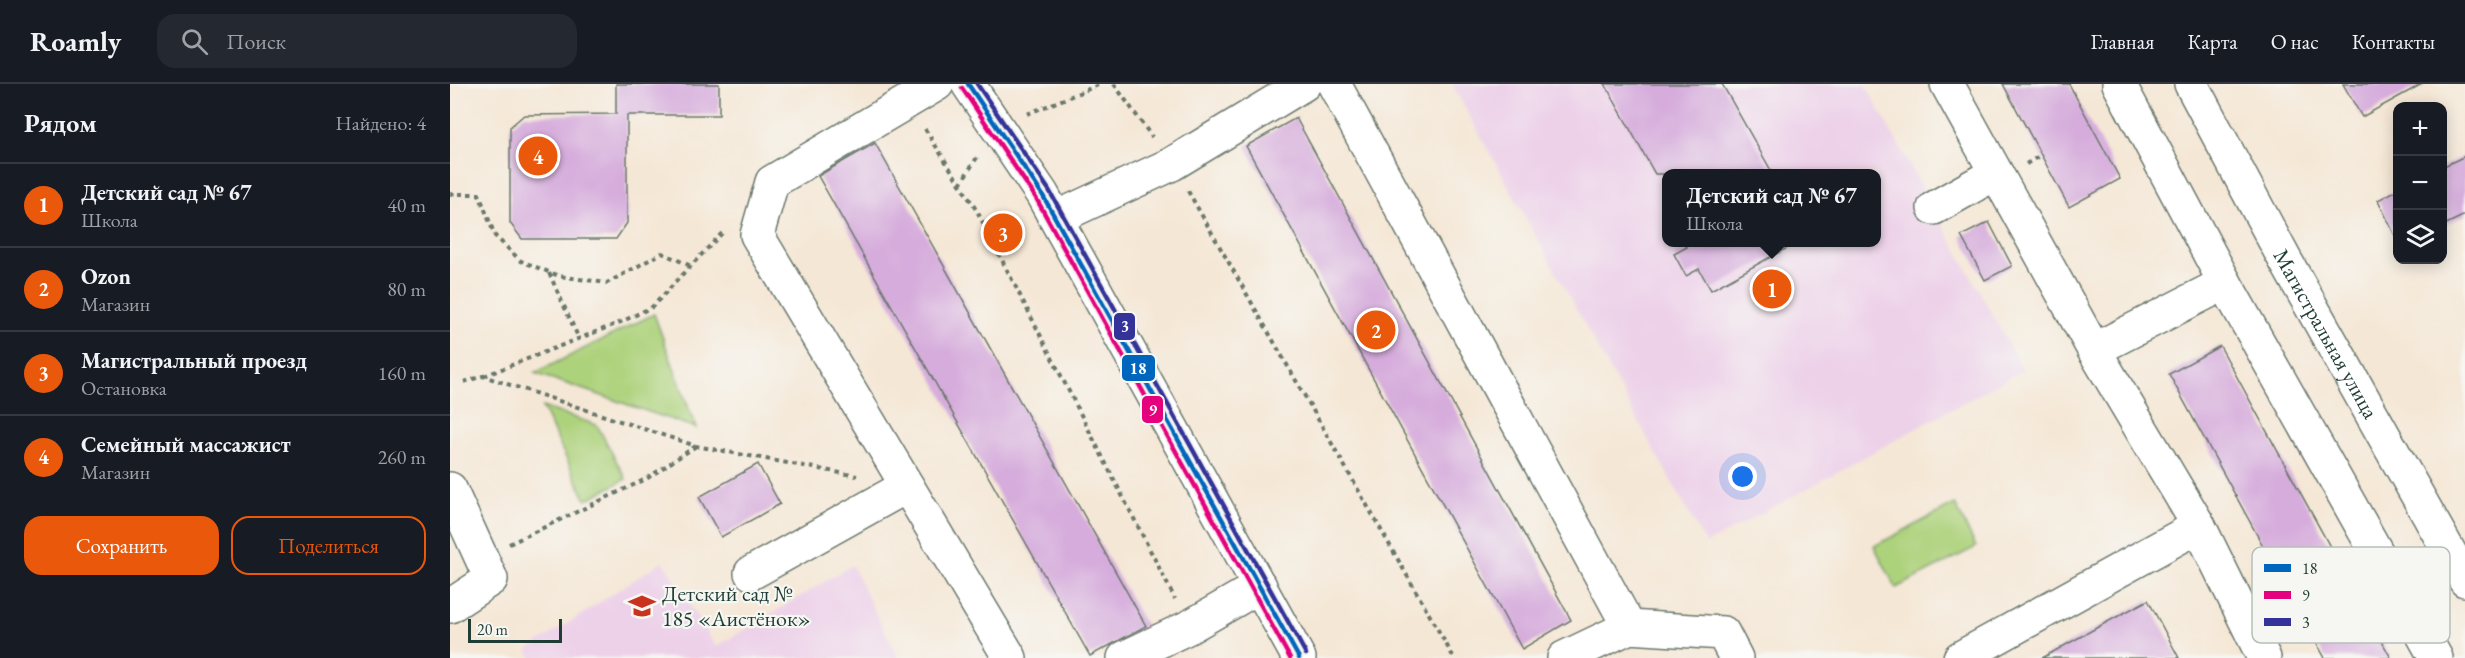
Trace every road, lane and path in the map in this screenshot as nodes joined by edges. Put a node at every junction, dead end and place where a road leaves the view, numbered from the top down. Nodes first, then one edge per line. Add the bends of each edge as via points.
1 (937, 84) edge
2 (968, 84) edge
3 (1114, 84) edge
4 (1304, 84) edge
5 (1334, 84) edge
6 (1947, 84) edge
7 (2119, 84) edge
8 (2191, 84) edge
9 (901, 107) junction
10 (1172, 164) junction
11 (1996, 173) junction
12 (450, 194) edge
13 (1934, 208) dead end
14 (1056, 218) junction
15 (729, 226) dead end
16 (691, 266) junction
17 (549, 272) junction
18 (2225, 283) junction
19 (579, 339) junction
20 (2094, 350) junction
21 (483, 376) junction
22 (464, 382) dead end
23 (696, 446) junction
24 (907, 486) junction
25 (450, 489) edge
26 (2199, 526) junction
27 (2374, 547) edge
28 (2446, 547) edge
29 (2450, 553) edge
30 (481, 557) junction
31 (751, 573) dead end
32 (2465, 580) edge
33 (1260, 586) junction
34 (450, 606) edge
35 (1189, 627) junction
36 (1629, 627) junction
37 (2252, 634) edge
38 (2257, 643) edge
39 (2428, 643) edge
40 (1010, 658) edge
41 (1124, 658) edge
42 (1299, 658) edge
43 (1454, 658) edge
44 (1564, 658) edge
45 (1736, 658) edge
46 (1960, 658) edge
47 (2264, 658) edge
48 (2436, 658) edge

1 - 9 street
2 - 14 street
3 - 10 path
4 - 10 street
5 - 36 street
6 - 11 street
7 - 18 street
8 - 28 street, Магистральная улица
9 - 24 street via 772,182 757,235
9 - 35 path via 926,129 977,211
10 - 14 street
10 - 43 path
11 - 13 street
11 - 20 street
12 - 17 path via 479,194 495,236 521,261
14 - 33 street
15 - 16 path
16 - 17 path via 662,253 607,283
16 - 19 path via 652,307
17 - 19 path
18 - 20 street
18 - 27 street
19 - 21 path
20 - 26 street
21 - 22 path
21 - 23 path
23 - 24 path
23 - 30 path via 646,479
24 - 31 street
24 - 40 street
25 - 30 street
26 - 37 street
26 - 46 street
29 - 32 street, Магистральная улица
30 - 34 street via 491,579
33 - 35 street
33 - 42 street
35 - 41 street
36 - 44 street
36 - 45 street via 1723,633
38 - 47 street
39 - 48 street

